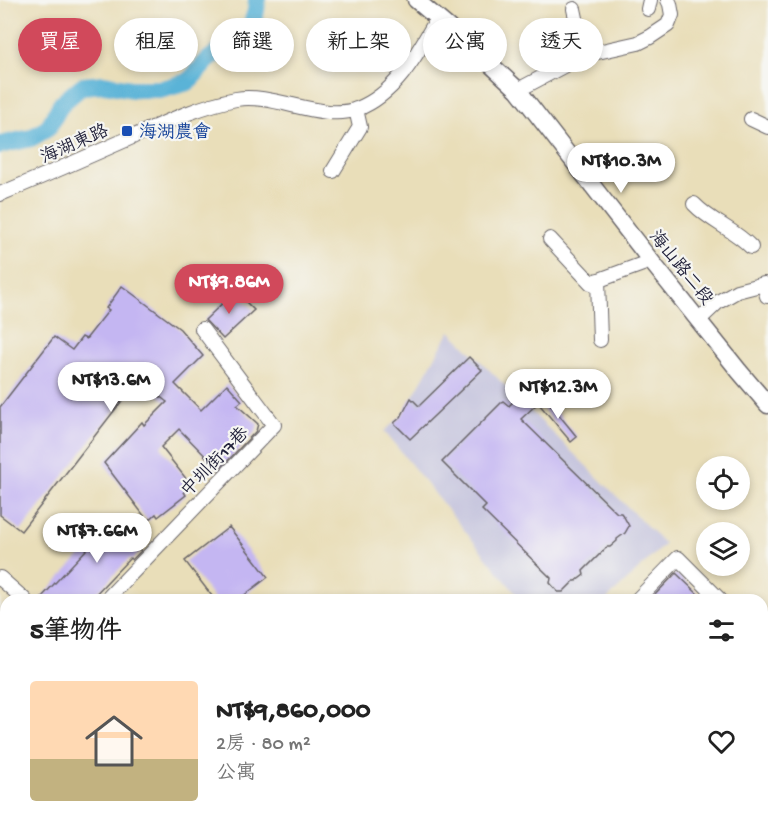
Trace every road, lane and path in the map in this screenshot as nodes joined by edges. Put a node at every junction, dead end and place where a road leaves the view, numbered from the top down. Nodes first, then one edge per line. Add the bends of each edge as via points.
1 (416, 0) edge
2 (668, 0) edge
3 (574, 9) dead end
4 (436, 18) edge
5 (576, 18) edge
6 (423, 44) edge
7 (603, 51) edge
8 (499, 72) edge
9 (552, 72) edge
10 (518, 90) junction
11 (356, 109) junction
12 (751, 119) dead end
13 (768, 127) edge
14 (333, 171) dead end
15 (0, 194) edge
16 (694, 204) dead end
17 (550, 239) dead end
18 (751, 247) dead end
19 (651, 261) junction
20 (594, 281) junction
21 (767, 296) edge
22 (699, 320) junction
23 (202, 329) dead end
24 (600, 340) dead end
25 (768, 405) edge
26 (0, 578) edge
27 (18, 594) edge
28 (112, 594) edge
29 (643, 594) edge
30 (714, 594) edge

1 - 4 main road, 海山路二段
2 - 7 street via 672,15 668,25 638,43
3 - 5 street
6 - 11 street, 海湖東路 via 394,85
8 - 10 main road, 海山路二段
9 - 10 street
10 - 19 main road, 海山路二段
11 - 14 street via 360,127
11 - 15 street, 海湖東路 via 339,112 240,98 214,104
12 - 13 street
16 - 18 street
17 - 20 street
19 - 20 street
19 - 22 main road, 海山路二段
20 - 24 street
21 - 22 street via 764,284 737,291
22 - 25 main road, 海山路二段
23 - 28 street, 中圳街17巷 via 274,425
26 - 27 street
29 - 30 street via 678,558

